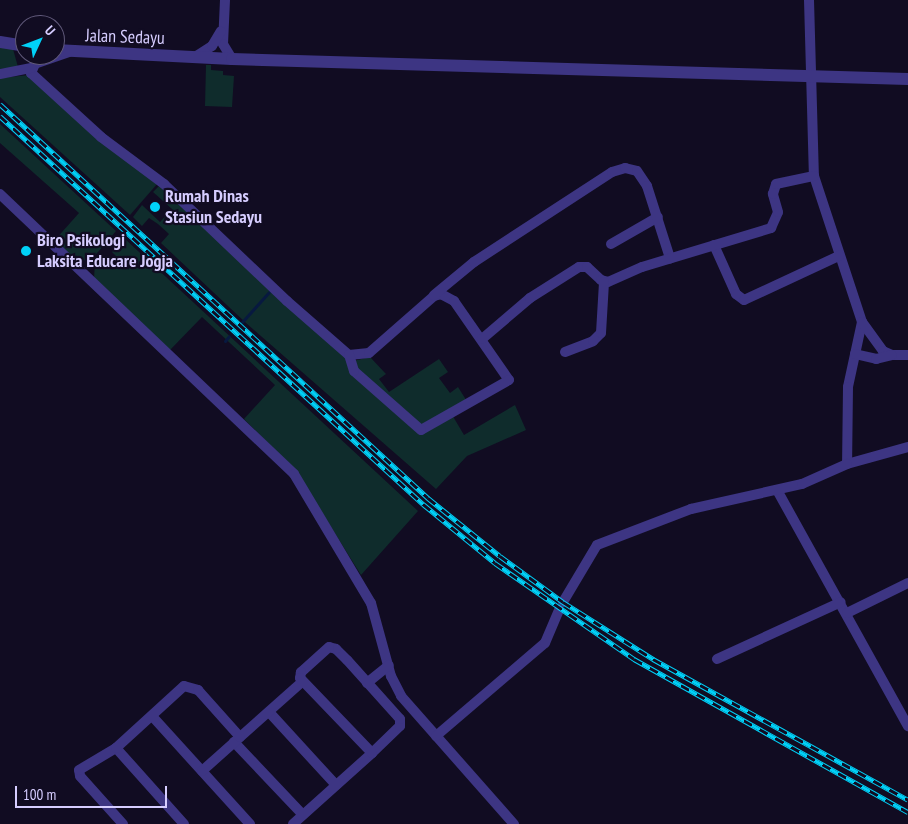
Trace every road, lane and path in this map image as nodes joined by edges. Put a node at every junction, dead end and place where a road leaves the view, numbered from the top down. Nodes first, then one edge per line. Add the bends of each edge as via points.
1 (226, 0) edge
2 (809, 0) edge
3 (224, 23) junction
4 (0, 42) edge
5 (15, 44) edge
6 (65, 51) edge
7 (70, 52) junction
8 (194, 57) junction
9 (232, 59) junction
10 (31, 68) junction
11 (0, 74) edge
12 (811, 76) junction
13 (908, 79) edge
14 (814, 176) junction
15 (0, 194) edge
16 (658, 217) junction
17 (611, 244) dead end
18 (714, 245) junction
19 (839, 256) junction
20 (670, 258) junction
21 (604, 282) junction
22 (434, 296) junction
23 (862, 322) junction
24 (482, 339) junction
25 (565, 352) dead end
26 (855, 354) junction
27 (349, 355) junction
28 (908, 355) edge
29 (892, 356) junction
30 (908, 447) edge
31 (846, 464) junction
32 (777, 490) junction
33 (908, 583) edge
34 (841, 602) junction
35 (847, 613) junction
36 (717, 659) dead end
37 (389, 664) junction
38 (302, 682) junction
39 (367, 683) junction
40 (395, 685) junction
41 (381, 699) junction
42 (269, 712) junction
43 (152, 716) junction
44 (908, 726) edge
45 (436, 736) junction
46 (237, 740) junction
47 (116, 748) junction
48 (372, 753) junction
49 (202, 771) junction
50 (336, 785) junction
51 (303, 815) junction
52 (123, 824) edge
53 (184, 824) edge
54 (250, 824) edge
55 (293, 824) edge
56 (514, 824) edge

1 - 3 street
2 - 12 street
3 - 8 street via 212,46
3 - 9 street via 224,49
4 - 5 street
6 - 7 street, Jalan Sedayu
7 - 8 street, Jalan Sedayu
7 - 10 street via 40,61
8 - 9 street, Jalan Sedayu
9 - 12 street, Jalan Sedayu
10 - 11 street
10 - 27 street via 35,78 101,137 164,184 286,301
12 - 13 street, Jalan Sedayu
12 - 14 street
14 - 18 street via 776,184 773,194 778,212 770,228
14 - 19 street
15 - 37 street via 294,474 364,587 378,621
16 - 17 street
16 - 20 street
16 - 22 street via 647,186 637,172 625,168 612,172 474,262
18 - 19 street via 736,294 744,300
18 - 20 street
19 - 23 street
20 - 21 street
21 - 24 street via 591,268 579,267 530,298
21 - 25 street via 601,333 593,341
22 - 24 street via 448,295
22 - 27 street via 369,353
23 - 26 street
23 - 29 street via 877,345
24 - 27 street via 509,380 421,430 354,371
26 - 29 street via 876,359
26 - 31 street via 847,396
28 - 29 street
30 - 31 street
31 - 32 street via 817,479
32 - 34 street
32 - 45 street via 691,509 598,545 561,606 545,643
33 - 35 street
34 - 35 street
34 - 36 street
35 - 44 street
37 - 39 street
37 - 40 street
38 - 39 street via 301,672 332,647
38 - 42 street
38 - 48 street
39 - 41 street
40 - 41 street
40 - 45 street
41 - 48 street via 401,722
42 - 46 street
42 - 50 street
43 - 46 street via 189,685 198,690
43 - 47 street
43 - 49 street
45 - 56 street
46 - 49 street
46 - 51 street
47 - 52 street via 81,767 78,773
47 - 53 street
48 - 50 street
49 - 54 street
50 - 51 street
51 - 55 street

